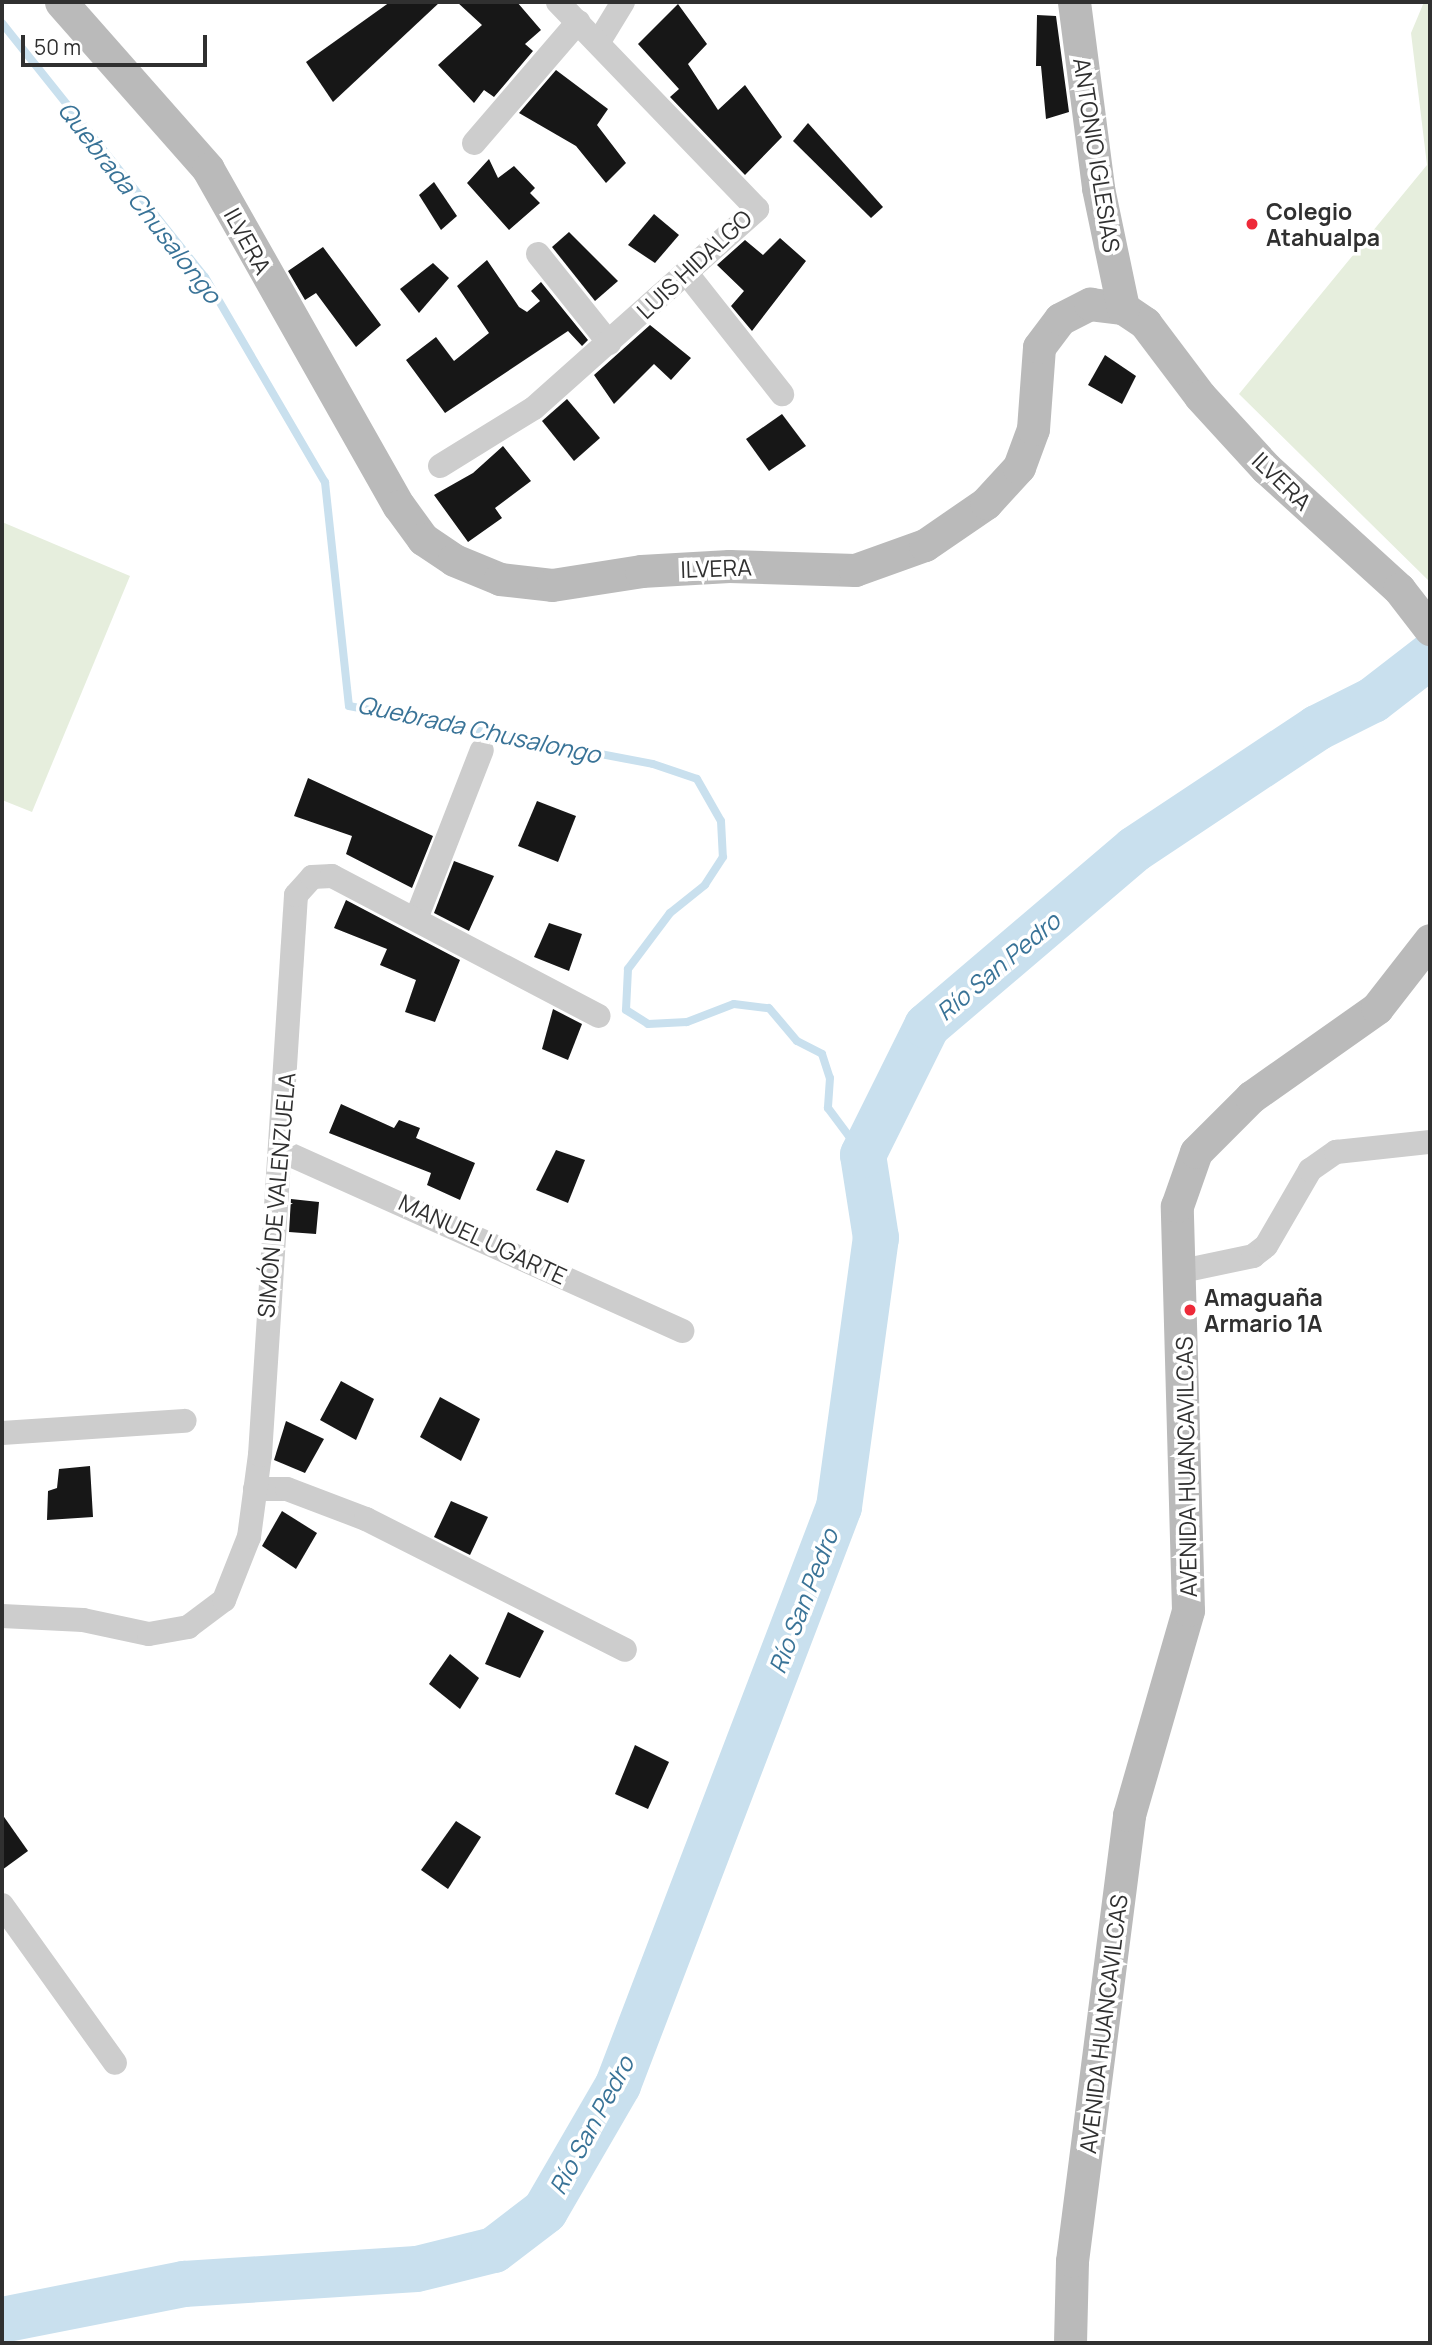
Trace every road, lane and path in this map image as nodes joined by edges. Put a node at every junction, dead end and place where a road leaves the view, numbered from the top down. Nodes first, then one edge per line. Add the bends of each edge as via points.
1 (61, 2) edge
2 (558, 2) edge
3 (623, 2) edge
4 (1074, 2) edge
5 (578, 22) junction
6 (598, 43) junction
7 (474, 143) dead end
8 (538, 254) dead end
9 (688, 275) junction
10 (1123, 308) junction
11 (609, 343) junction
12 (782, 394) dead end
13 (440, 466) dead end
14 (1430, 629) edge
15 (482, 750) dead end
16 (416, 919) junction
17 (1430, 940) edge
18 (599, 1016) dead end
19 (1430, 1142) edge
20 (282, 1151) junction
21 (1182, 1271) junction
22 (682, 1331) dead end
23 (185, 1421) dead end
24 (2, 1433) edge
25 (255, 1489) junction
26 (2, 1616) edge
27 (625, 1650) dead end
28 (2, 1905) edge
29 (115, 2063) dead end
30 (1070, 2343) edge

1 - 10 street, ILVERA via 208,169 308,352 423,539 454,560 500,579 552,585 641,571 729,566 855,570 925,545 986,503 1019,467 1033,429 1039,347 1060,319 1090,304
2 - 5 street, LUIS HIDALGO
3 - 6 street
4 - 10 street, ANTONIO IGLESIAS via 1098,188
5 - 6 street, LUIS HIDALGO
5 - 7 street
6 - 9 street, LUIS HIDALGO via 757,209
8 - 11 street
9 - 11 street, LUIS HIDALGO
9 - 12 street
10 - 14 street, ILVERA via 1145,323 1200,396 1266,468 1398,589
11 - 13 street, LUIS HIDALGO via 534,408
15 - 16 street
16 - 18 street, SIMÓN DE VALENZUELA
16 - 20 street, SIMÓN DE VALENZUELA via 332,876 312,877 296,895
17 - 21 street, AVENIDA HUANCAVILCAS via 1377,1008 1251,1097 1196,1152 1177,1206
19 - 21 street via 1336,1152 1310,1170 1266,1247 1253,1256
20 - 22 street, MANUEL UGARTE
20 - 25 street, SIMÓN DE VALENZUELA
21 - 30 street, AVENIDA HUANCAVILCAS via 1188,1610 1129,1815 1072,2261
23 - 24 street
25 - 26 street, SIMÓN DE VALENZUELA via 249,1537 224,1600 188,1627 149,1634 83,1620
25 - 27 street via 287,1489 366,1518
28 - 29 street

